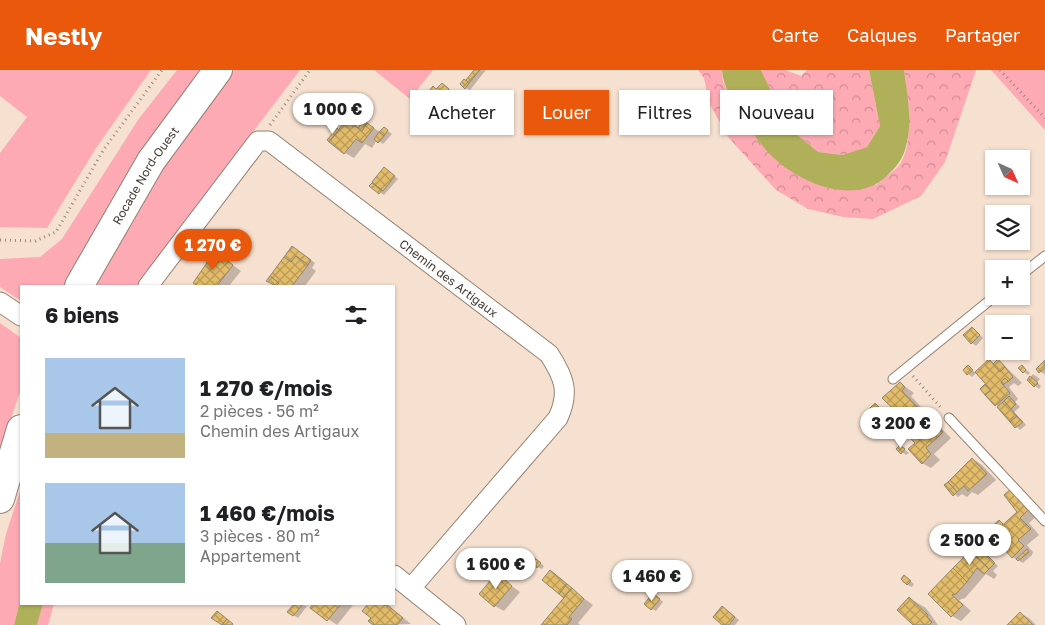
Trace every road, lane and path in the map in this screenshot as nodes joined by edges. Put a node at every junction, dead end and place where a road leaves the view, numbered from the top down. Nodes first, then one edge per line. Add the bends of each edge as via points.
1 (162, 70) edge
2 (218, 70) edge
3 (310, 70) edge
4 (1000, 70) edge
5 (1045, 118) edge
6 (258, 141) junction
7 (0, 240) edge
8 (1045, 256) edge
9 (1030, 268) edge
10 (80, 285) edge
11 (149, 285) edge
12 (0, 302) edge
13 (985, 304) edge
14 (20, 315) edge
15 (906, 368) junction
16 (893, 379) dead end
17 (949, 418) joint
18 (20, 432) edge
19 (3, 487) edge
20 (1045, 521) edge
21 (395, 576) edge
22 (411, 588) junction
23 (456, 625) edge

1 - 7 path via 104,149 56,232 35,241
2 - 10 main road, Rocade Nord-Ouest via 151,161
3 - 6 path
4 - 5 path
6 - 11 street
6 - 22 street, Chemin des Artigaux via 270,141 549,354 560,372 566,401 558,418
8 - 9 lane
12 - 14 street
13 - 15 lane
15 - 16 lane
15 - 17 path
17 - 20 lane
18 - 19 main road
21 - 22 street
22 - 23 street

